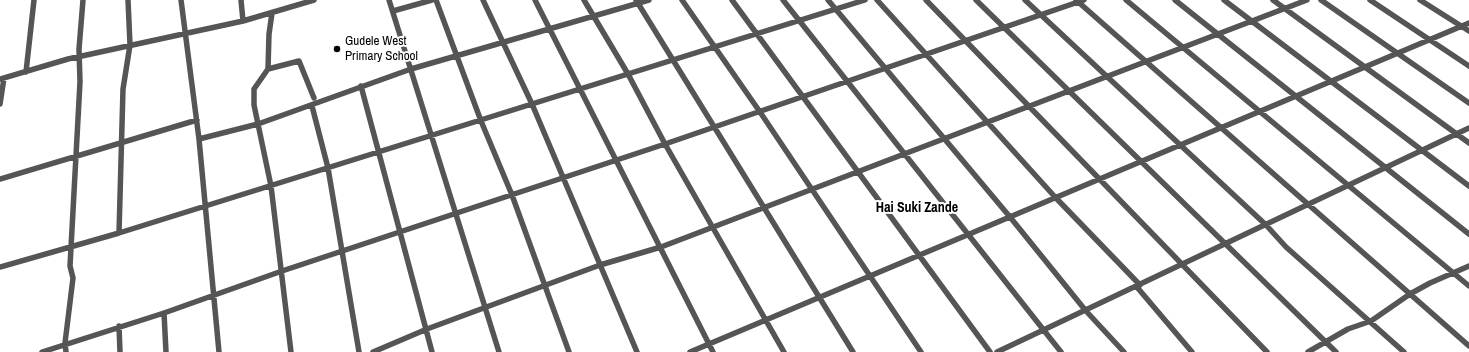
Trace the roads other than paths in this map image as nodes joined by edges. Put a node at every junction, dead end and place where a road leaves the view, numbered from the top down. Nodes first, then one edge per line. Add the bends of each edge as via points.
1 (34, 0) edge
2 (83, 0) edge
3 (128, 0) edge
4 (181, 0) edge
5 (241, 0) edge
6 (314, 0) edge
7 (389, 0) edge
8 (432, 0) edge
9 (436, 0) edge
10 (483, 0) edge
11 (535, 0) edge
12 (584, 0) edge
13 (649, 0) edge
14 (682, 0) edge
15 (732, 0) edge
16 (783, 0) edge
17 (828, 0) edge
18 (864, 0) edge
19 (877, 0) edge
20 (926, 0) edge
21 (976, 0) edge
22 (1025, 0) edge
23 (1126, 0) edge
24 (1175, 0) edge
25 (1224, 0) edge
26 (1273, 0) edge
27 (1307, 0) edge
28 (1321, 0) edge
29 (1370, 0) edge
30 (1420, 0) edge
31 (1080, 1) edge
32 (636, 2) edge
33 (295, 3) edge
34 (836, 9) junction
35 (1284, 9) junction
36 (393, 11) junction
37 (272, 13) junction
38 (1041, 15) junction
39 (594, 17) junction
40 (800, 20) junction
41 (243, 21) junction
42 (1252, 21) junction
43 (1469, 23) edge
44 (1462, 26) junction
45 (1004, 28) junction
46 (550, 29) junction
47 (1469, 31) edge
48 (184, 32) junction
49 (757, 34) junction
50 (1218, 34) junction
51 (1430, 40) junction
52 (966, 41) junction
53 (502, 43) junction
54 (130, 45) junction
55 (714, 47) junction
56 (1183, 47) junction
57 (927, 54) junction
58 (1396, 54) junction
59 (456, 56) junction
60 (80, 57) junction
61 (673, 60) junction
62 (1147, 61) junction
63 (1469, 66) edge
64 (1364, 67) junction
65 (886, 68) junction
66 (268, 69) junction
67 (412, 69) junction
68 (26, 72) junction
69 (628, 74) junction
70 (1108, 76) junction
71 (2, 79) edge
72 (847, 82) junction
73 (1331, 82) junction
74 (361, 86) junction
75 (579, 89) junction
76 (1069, 91) junction
77 (804, 96) junction
78 (1296, 96) junction
79 (314, 98) dead end
80 (0, 104) edge
81 (532, 104) junction
82 (1469, 104) edge
83 (312, 106) junction
84 (1028, 106) junction
85 (1260, 111) junction
86 (760, 112) junction
87 (197, 120) junction
88 (481, 120) junction
89 (988, 122) junction
90 (258, 124) junction
91 (714, 127) junction
92 (1220, 128) junction
93 (1469, 128) edge
94 (1457, 134) junction
95 (430, 136) junction
96 (199, 139) junction
97 (943, 139) junction
98 (122, 142) junction
99 (1469, 143) edge
100 (665, 144) junction
101 (1181, 145) junction
102 (1422, 151) junction
103 (378, 153) junction
104 (904, 154) junction
105 (76, 155) junction
106 (615, 161) junction
107 (1140, 162) junction
108 (328, 168) junction
109 (1386, 168) junction
110 (858, 171) junction
111 (0, 178) edge
112 (562, 178) junction
113 (1100, 179) junction
114 (271, 186) junction
115 (1348, 186) junction
116 (1469, 186) edge
117 (811, 189) junction
118 (512, 195) junction
119 (1055, 197) junction
120 (1306, 205) junction
121 (204, 206) junction
122 (764, 207) junction
123 (456, 214) junction
124 (1010, 216) junction
125 (1266, 225) junction
126 (713, 226) junction
127 (400, 232) junction
128 (120, 233) junction
129 (968, 234) junction
130 (1469, 234) edge
131 (1224, 244) junction
132 (71, 246) junction
133 (661, 247) junction
134 (343, 251) junction
135 (919, 255) junction
136 (1182, 264) junction
137 (600, 265) junction
138 (1469, 266) edge
139 (0, 268) edge
140 (282, 271) junction
141 (1454, 274) junction
142 (870, 276) junction
143 (1138, 285) junction
144 (546, 286) junction
145 (1469, 286) edge
146 (1410, 294) junction
147 (213, 296) junction
148 (820, 297) junction
149 (486, 308) junction
150 (1086, 311) junction
151 (164, 313) junction
152 (766, 319) junction
153 (1371, 321) junction
154 (119, 326) junction
155 (427, 329) junction
156 (1044, 330) junction
157 (1326, 342) junction
158 (65, 343) junction
159 (708, 344) junction
160 (1469, 346) edge
161 (42, 352) edge
162 (66, 352) edge
163 (120, 352) edge
164 (166, 352) edge
165 (219, 352) edge
166 (291, 352) edge
167 (359, 352) edge
168 (373, 352) edge
169 (432, 352) edge
170 (499, 352) edge
171 (569, 352) edge
172 (637, 352) edge
173 (690, 352) edge
174 (712, 352) edge
175 (784, 352) edge
176 (853, 352) edge
177 (921, 352) edge
178 (990, 352) edge
179 (997, 352) edge
180 (1061, 352) edge
181 (1124, 352) edge
182 (1192, 352) edge
183 (1267, 352) edge
184 (1308, 352) edge
185 (1336, 352) edge
186 (1404, 352) edge

1 - 68 street
2 - 60 street
3 - 54 street
4 - 48 street
5 - 41 street
6 - 33 street
7 - 36 street
8 - 36 street
9 - 59 street
10 - 53 street
11 - 46 street
12 - 39 street
13 - 32 street
14 - 55 street
15 - 49 street
16 - 40 street
17 - 34 street
18 - 34 street
19 - 57 street
20 - 52 street
21 - 45 street
22 - 38 street
23 - 56 street
24 - 50 street
25 - 42 street
26 - 35 street
27 - 35 street
28 - 58 street
29 - 51 street
30 - 44 street
31 - 38 street
31 - 62 street
32 - 39 street
32 - 61 street
33 - 37 street
34 - 40 street
34 - 65 street
35 - 42 street
35 - 64 street
36 - 67 street
37 - 41 street
37 - 66 street
38 - 45 street
38 - 70 street
39 - 46 street
39 - 69 street
40 - 49 street
40 - 72 street
41 - 48 street
42 - 50 street
42 - 73 street
43 - 44 street
44 - 47 street
44 - 51 street
45 - 52 street
45 - 76 street
46 - 53 street
46 - 75 street
48 - 54 street
48 - 87 street
49 - 55 street
49 - 77 street
50 - 56 street
50 - 78 street
51 - 58 street
51 - 63 street
52 - 57 street
52 - 84 street
53 - 59 street
53 - 81 street
54 - 60 street
54 - 98 street via 123,89
55 - 61 street
55 - 86 street
56 - 62 street
56 - 85 street
57 - 65 street
57 - 89 street
58 - 64 street
58 - 82 street
59 - 67 street
59 - 88 street
60 - 68 street
60 - 105 street
61 - 69 street
61 - 91 street
62 - 70 street
62 - 92 street
64 - 73 street
64 - 94 street
65 - 72 street
65 - 97 street
66 - 79 street via 299,61
66 - 90 street via 254,89
67 - 74 street
67 - 95 street
68 - 71 street
69 - 75 street
69 - 100 street
70 - 76 street
70 - 101 street
71 - 80 street
72 - 77 street
72 - 104 street
73 - 78 street
73 - 102 street
74 - 83 street
74 - 103 street
75 - 81 street
75 - 106 street
76 - 84 street
76 - 107 street
77 - 86 street
77 - 110 street
78 - 85 street
78 - 109 street
81 - 88 street
81 - 112 street
83 - 90 street
83 - 108 street
84 - 89 street
84 - 113 street
85 - 92 street
85 - 115 street
86 - 91 street
86 - 117 street
87 - 96 street
87 - 98 street
88 - 95 street
88 - 118 street
89 - 97 street
89 - 119 street
90 - 96 street
90 - 114 street
91 - 100 street
91 - 122 street
92 - 101 street
92 - 120 street
93 - 94 street
94 - 99 street
94 - 102 street
95 - 103 street
95 - 123 street
96 - 121 street
97 - 104 street
97 - 124 street
98 - 105 street
98 - 128 street
100 - 106 street
100 - 126 street
101 - 107 street
101 - 125 street
102 - 109 street
102 - 116 street
103 - 108 street
103 - 127 street
104 - 110 street
104 - 129 street
105 - 111 street
105 - 132 street
106 - 112 street
106 - 133 street
107 - 113 street
107 - 131 street
108 - 114 street
108 - 134 street
109 - 115 street
109 - 130 street
110 - 117 street
110 - 135 street
112 - 118 street
112 - 137 street
113 - 119 street
113 - 136 street
114 - 121 street
114 - 140 street
115 - 120 street
115 - 141 street
117 - 122 street
117 - 142 street
118 - 123 street
118 - 144 street
119 - 124 street
119 - 143 street
120 - 125 street
120 - 146 street
121 - 128 street
121 - 147 street
122 - 126 street
122 - 148 street
123 - 127 street
123 - 149 street
124 - 129 street
124 - 150 street
125 - 131 street
125 - 153 street via 1286,247
126 - 133 street
126 - 152 street
127 - 134 street
127 - 155 street
128 - 132 street
129 - 135 street
129 - 156 street
131 - 136 street
131 - 157 street
132 - 139 street
132 - 158 street via 70,266 73,278
133 - 137 street
133 - 159 street
134 - 140 street
134 - 167 street
135 - 142 street
135 - 178 street
136 - 143 street
136 - 183 street
137 - 144 street
137 - 172 street
138 - 141 street
140 - 147 street
140 - 166 street
141 - 145 street
141 - 146 street
142 - 148 street
142 - 177 street
143 - 150 street
143 - 182 street
144 - 149 street
144 - 171 street
146 - 153 street
146 - 160 street
147 - 151 street
147 - 165 street
148 - 152 street
148 - 176 street
149 - 155 street
149 - 170 street
150 - 156 street
150 - 181 street
151 - 154 street
151 - 164 street
152 - 159 street
152 - 175 street
153 - 157 street via 1348,329
153 - 186 street
154 - 158 street
154 - 163 street
155 - 168 street
155 - 169 street
156 - 179 street
156 - 180 street
157 - 184 street
157 - 185 street
158 - 161 street
158 - 162 street
159 - 173 street
159 - 174 street

